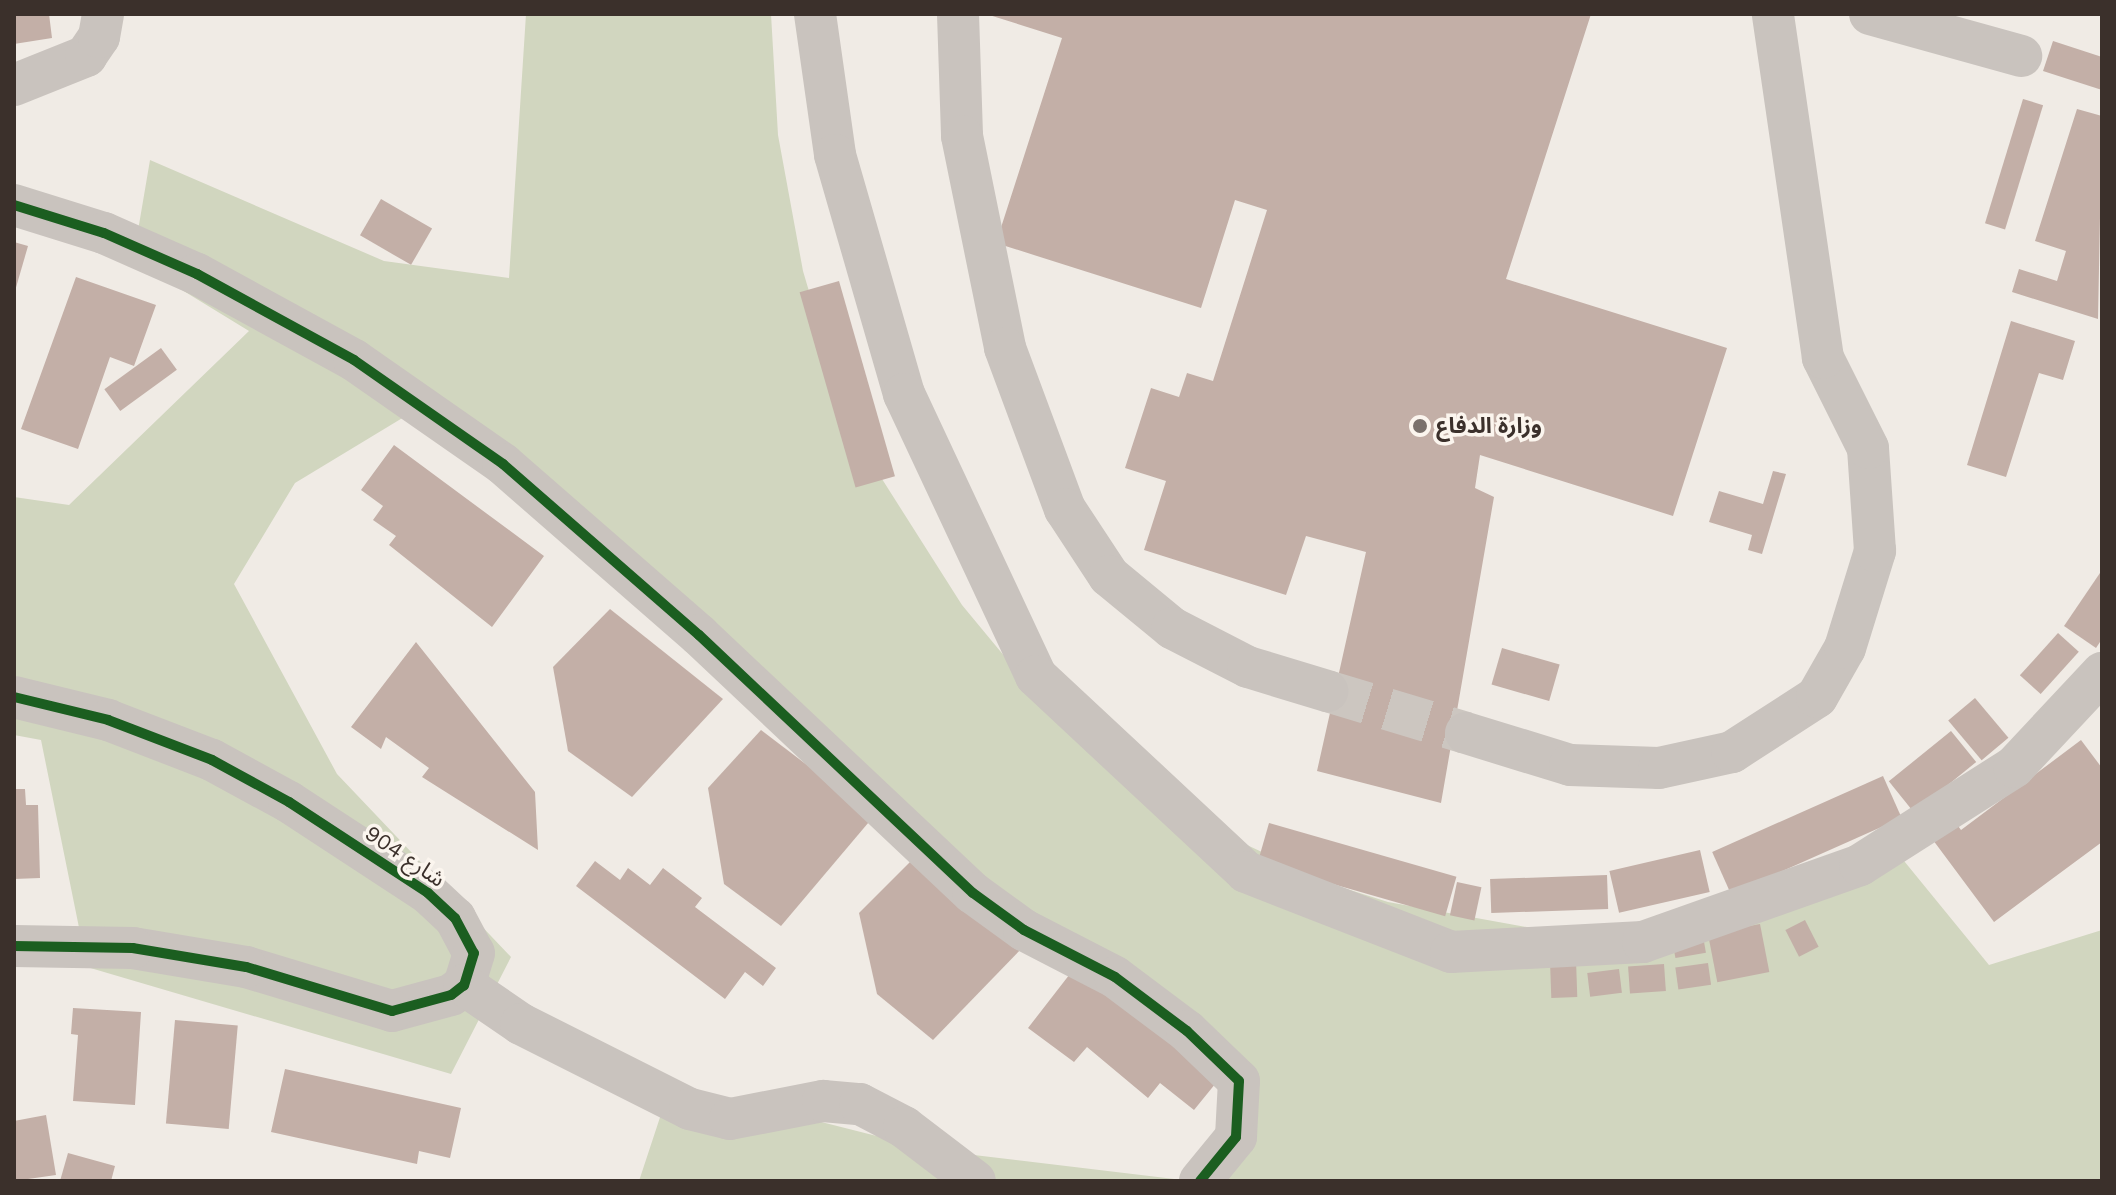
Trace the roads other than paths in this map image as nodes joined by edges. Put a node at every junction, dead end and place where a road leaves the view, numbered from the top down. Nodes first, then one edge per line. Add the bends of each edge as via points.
1 (103, 14) edge
2 (815, 14) edge
3 (958, 14) edge
4 (1773, 14) edge
5 (1870, 14) edge
6 (2021, 56) dead end
7 (14, 85) edge
8 (14, 205) edge
9 (2102, 673) edge
10 (1327, 691) tunnel mouth
11 (14, 697) edge
12 (1466, 733) tunnel mouth
13 (14, 946) edge
14 (464, 985) junction
15 (975, 1181) edge
16 (1200, 1181) edge

1 - 7 street via 99,37 86,56
2 - 9 street via 835,155 904,394 1036,676 1246,872 1451,952 1643,942 1860,865 2014,767
3 - 10 street via 962,136 1005,348 1065,509 1109,576 1172,628 1248,667
4 - 12 street via 1823,358 1868,448 1875,551 1845,648 1817,697 1732,752 1659,768 1570,765
5 - 6 street
8 - 16 street via 104,233 197,274 354,360 503,464 699,635 973,893 1024,930 1115,977 1239,1081 1236,1137
11 - 14 street, شارع 904 via 108,720 212,760 289,802 428,893 455,918 474,953
13 - 14 street via 133,948 218,962 392,1011 427,1005
14 - 15 street via 521,1024 690,1109 730,1119 823,1101 860,1104 904,1127

